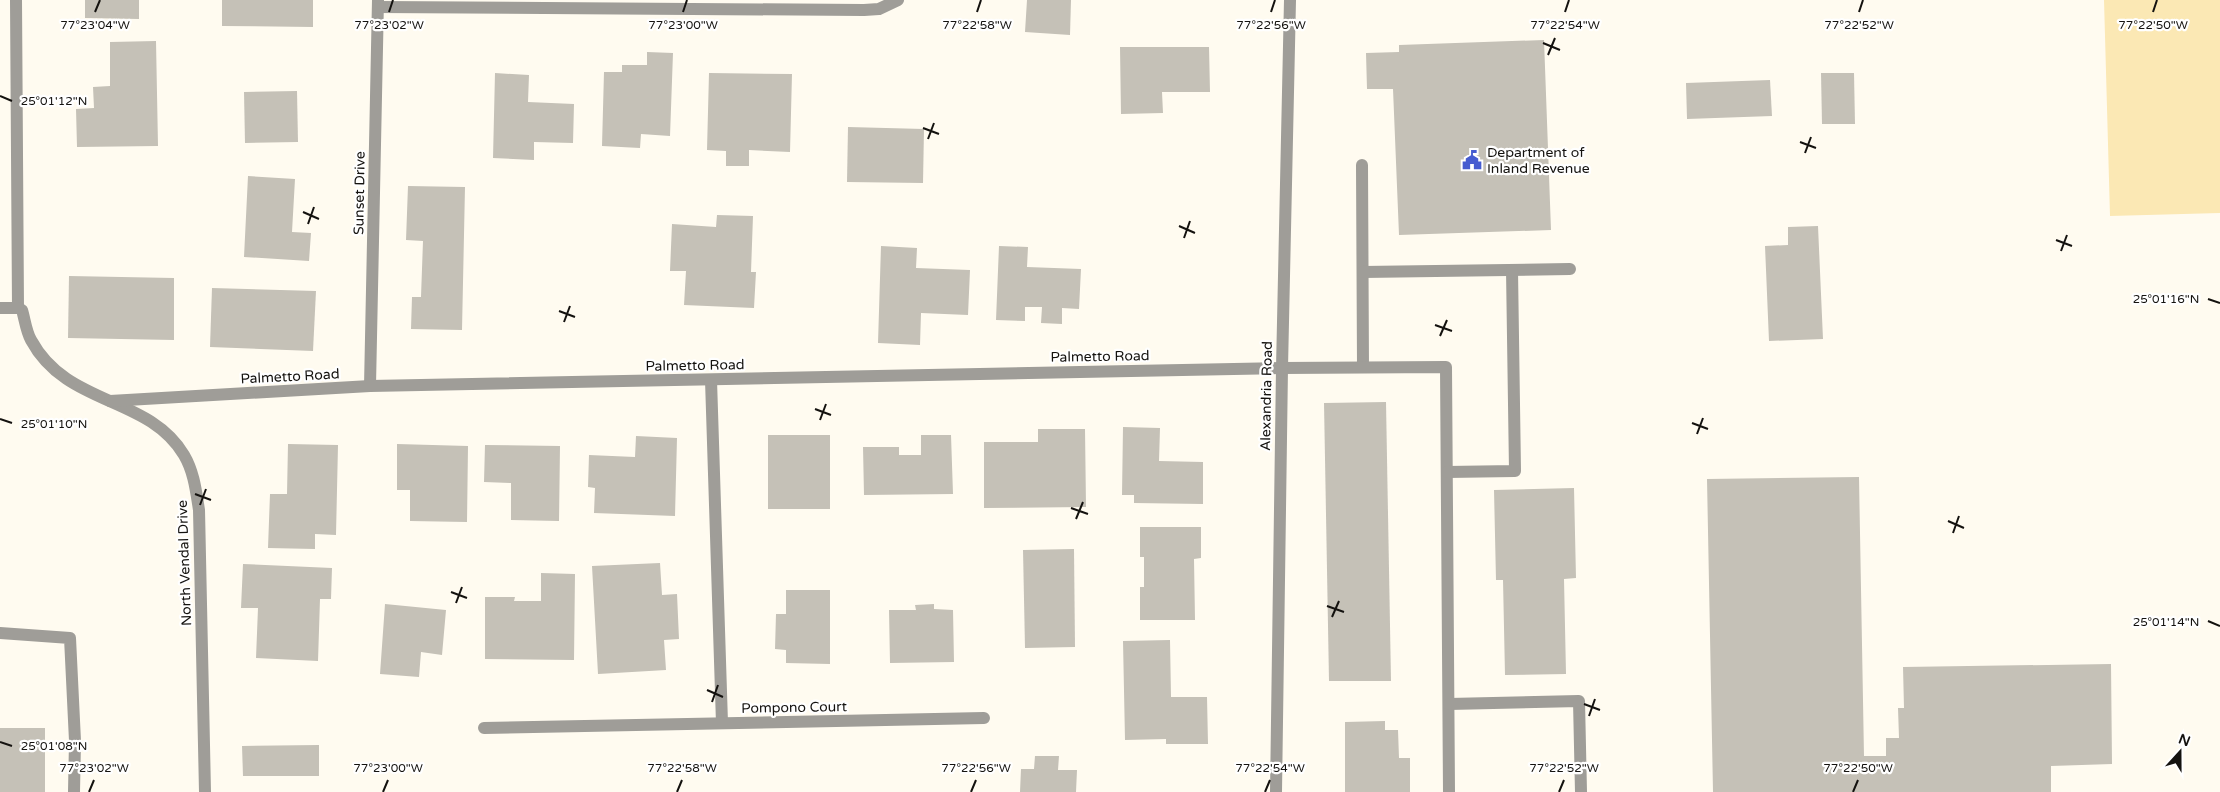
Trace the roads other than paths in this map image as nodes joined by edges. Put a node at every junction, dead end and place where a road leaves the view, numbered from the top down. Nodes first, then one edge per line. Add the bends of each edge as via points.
1 (16, 0) edge
2 (898, 0) edge
3 (1290, 0) edge
4 (378, 3) edge
5 (653, 4) edge
6 (1362, 165) dead end
7 (1570, 269) dead end
8 (1512, 270) junction
9 (1363, 272) junction
10 (0, 308) edge
11 (18, 308) junction
12 (1363, 367) junction
13 (1282, 368) junction
14 (711, 380) junction
15 (370, 386) junction
16 (110, 402) junction
17 (1447, 472) junction
18 (0, 633) edge
19 (1449, 704) junction
20 (984, 718) dead end
21 (722, 723) junction
22 (484, 728) dead end
23 (74, 792) edge
24 (205, 792) edge
25 (1276, 792) edge
26 (1449, 792) edge
27 (1581, 792) edge

1 - 11 street, North Vendal Drive
2 - 5 street via 879,9 864,10
3 - 13 street, Alexandria Road
4 - 5 street
4 - 15 street, Sunset Drive
6 - 9 street
7 - 8 street
8 - 9 street
8 - 17 street via 1516,471
9 - 12 street
10 - 11 street
11 - 16 street, North Vendal Drive via 22,310 30,338 52,368 89,393
12 - 13 street, Palmetto Road
12 - 17 street, Palmetto Road via 1446,367
13 - 14 street, Palmetto Road
13 - 25 street, Alexandria Road
14 - 15 street, Palmetto Road
14 - 21 street
15 - 16 street, Palmetto Road
16 - 24 street, North Vendal Drive via 154,423 184,454 193,474 199,510
17 - 19 street
18 - 23 street via 70,638 76,742
19 - 26 street
19 - 27 street via 1579,701
20 - 21 street, Pompono Court
21 - 22 street, Pompono Court

